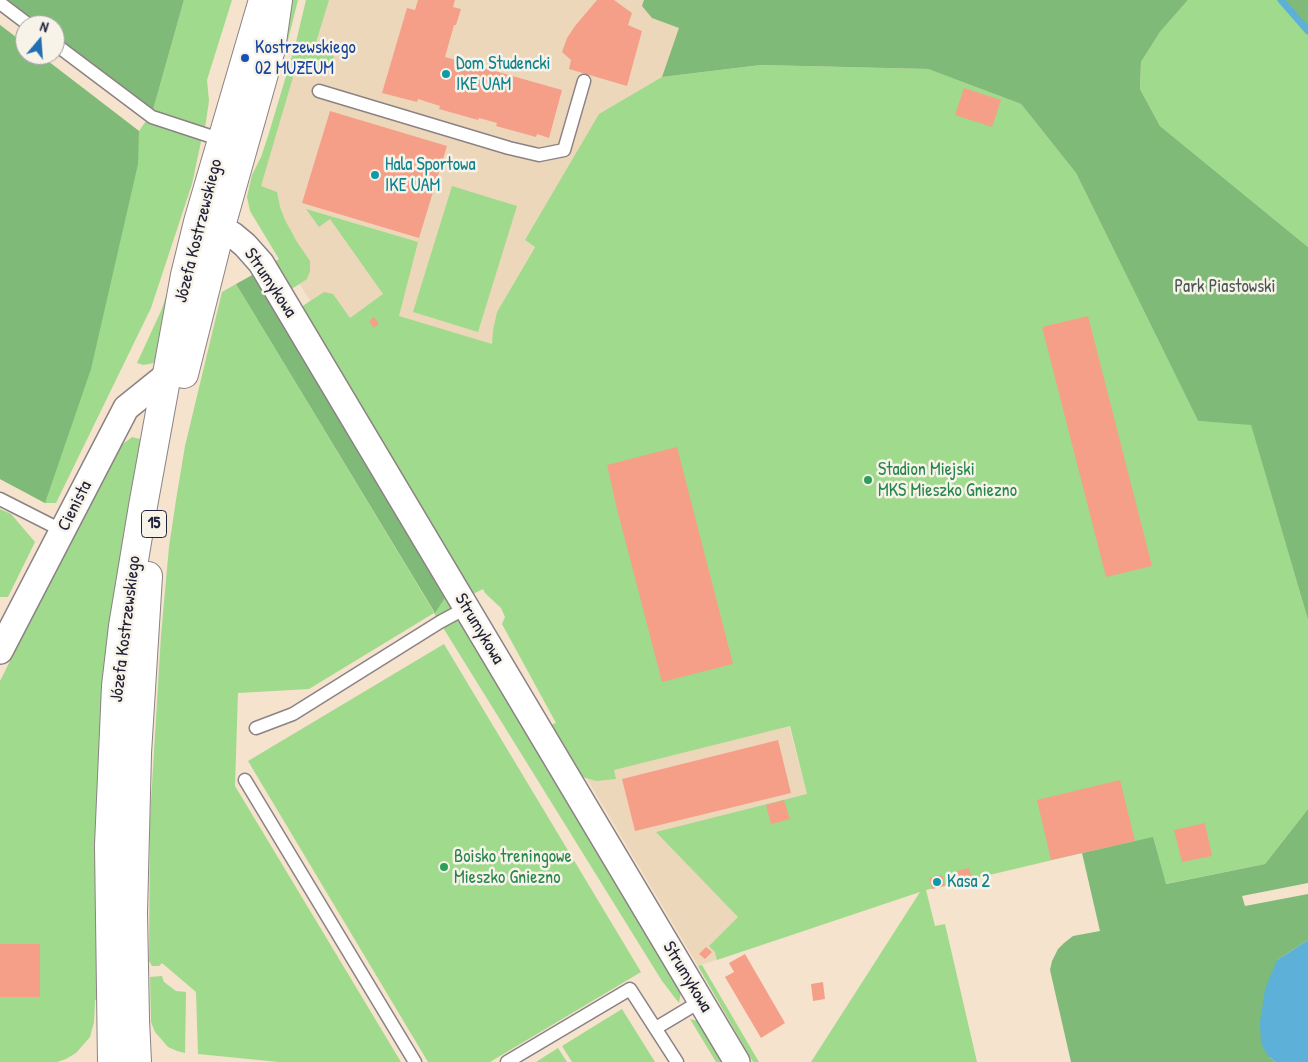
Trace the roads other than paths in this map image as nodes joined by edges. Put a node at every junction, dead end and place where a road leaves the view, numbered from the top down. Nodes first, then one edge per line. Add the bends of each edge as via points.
1 (263, 0) edge
2 (278, 0) edge
3 (0, 3) edge
4 (16, 15) edge
5 (65, 52) edge
6 (584, 81) dead end
7 (319, 91) dead end
8 (222, 140) junction
9 (209, 225) junction
10 (167, 375) junction
11 (0, 499) edge
12 (63, 531) junction
13 (466, 608) junction
14 (0, 651) edge
15 (256, 728) dead end
16 (245, 780) dead end
17 (701, 1001) junction
18 (656, 1028) junction
19 (112, 1062) edge
20 (137, 1062) edge
21 (415, 1062) edge
22 (507, 1062) edge
23 (677, 1062) edge
24 (737, 1062) edge

1 - 8 main road, Józefa Kostrzewskiego / 15
2 - 9 main road, Józefa Kostrzewskiego / 15 via 271,48
3 - 4 lane
5 - 8 lane via 152,117
6 - 7 lane via 564,150 539,155
8 - 9 main road, Józefa Kostrzewskiego / 15
9 - 10 main road, Józefa Kostrzewskiego / 15 via 185,275
9 - 13 street, Strumykowa via 233,235 261,263
9 - 20 main road, Józefa Kostrzewskiego / 15 via 150,544 137,753 133,913
10 - 12 street, Cienista via 126,408
10 - 19 main road, Józefa Kostrzewskiego / 15 via 123,626 116,686 109,845
11 - 12 lane
12 - 14 street, Cienista
13 - 15 lane via 293,714
13 - 17 street, Strumykowa
16 - 21 lane
17 - 18 lane
17 - 24 street, Strumykowa
18 - 22 lane via 630,989
18 - 23 lane

